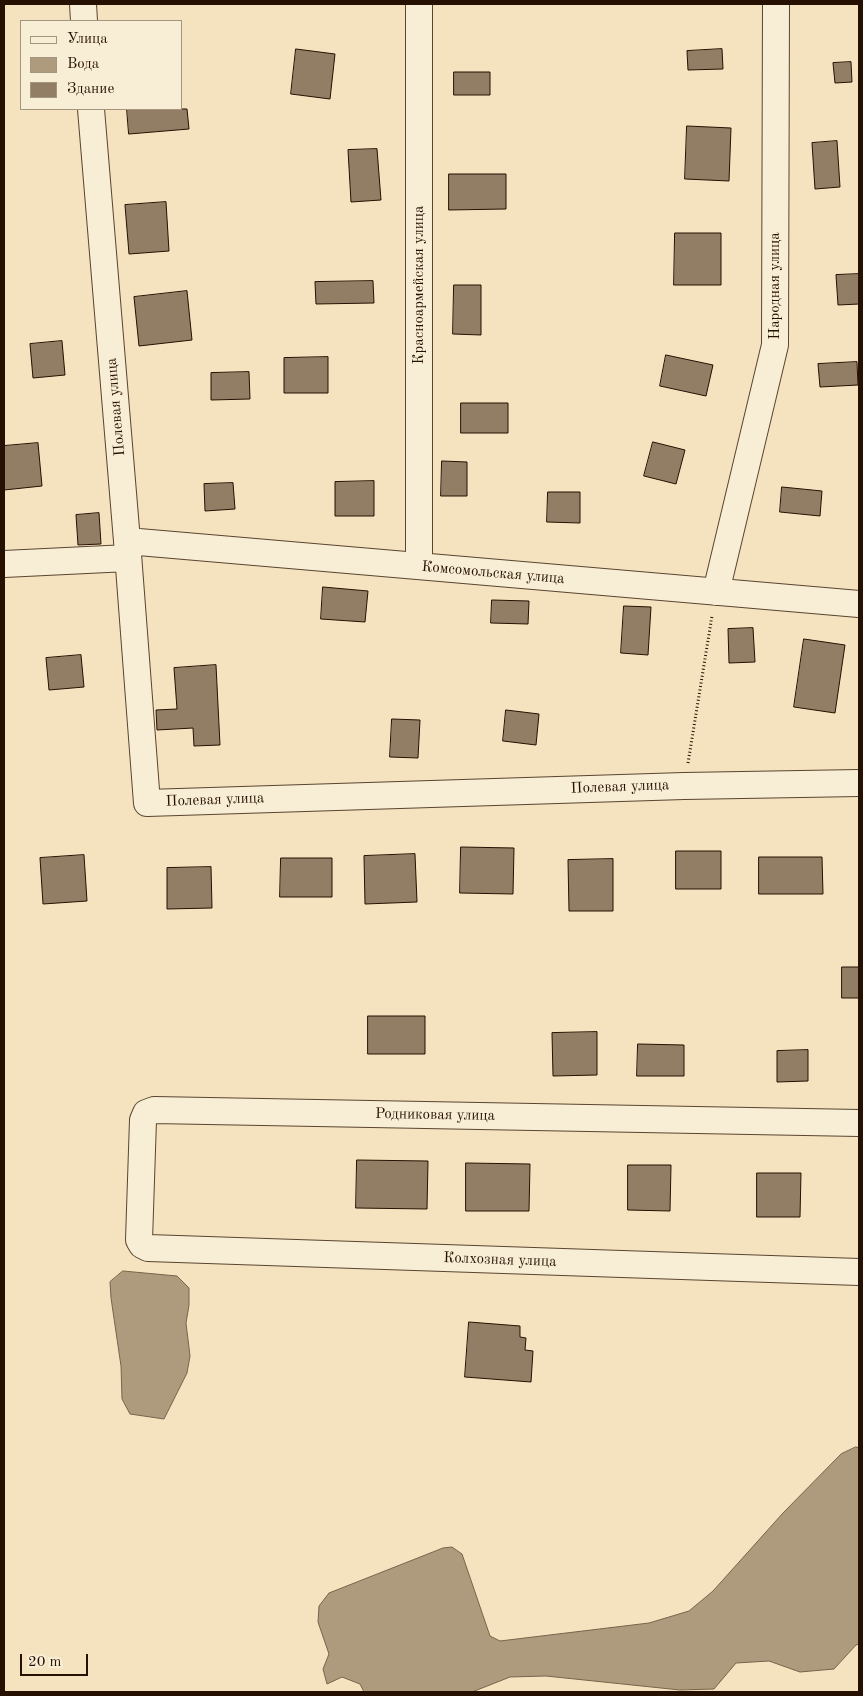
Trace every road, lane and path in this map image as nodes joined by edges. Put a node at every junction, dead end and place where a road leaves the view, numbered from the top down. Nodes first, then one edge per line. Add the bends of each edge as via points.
1 (83, 4) edge
2 (419, 4) edge
3 (776, 4) edge
4 (84, 20) edge
5 (91, 110) edge
6 (128, 549) junction
7 (4, 564) edge
8 (419, 566) junction
9 (716, 592) junction
10 (859, 604) edge
11 (859, 783) edge
12 (684, 786) junction
13 (859, 1123) edge
14 (142, 1245) joint
15 (859, 1272) edge

1 - 4 street
2 - 8 street, Красноармейская улица
3 - 9 street, Народная улица via 775,346
5 - 6 street, Полевая улица
6 - 7 street, Комсомольская улица
6 - 8 street, Комсомольская улица
6 - 12 street, Полевая улица via 147,803
8 - 9 street, Комсомольская улица
9 - 10 street, Комсомольская улица
9 - 12 path
11 - 12 street, Полевая улица
13 - 14 street, Родниковая улица via 154,1110 146,1113 143,1120 139,1240
14 - 15 street, Колхозная улица via 148,1248

